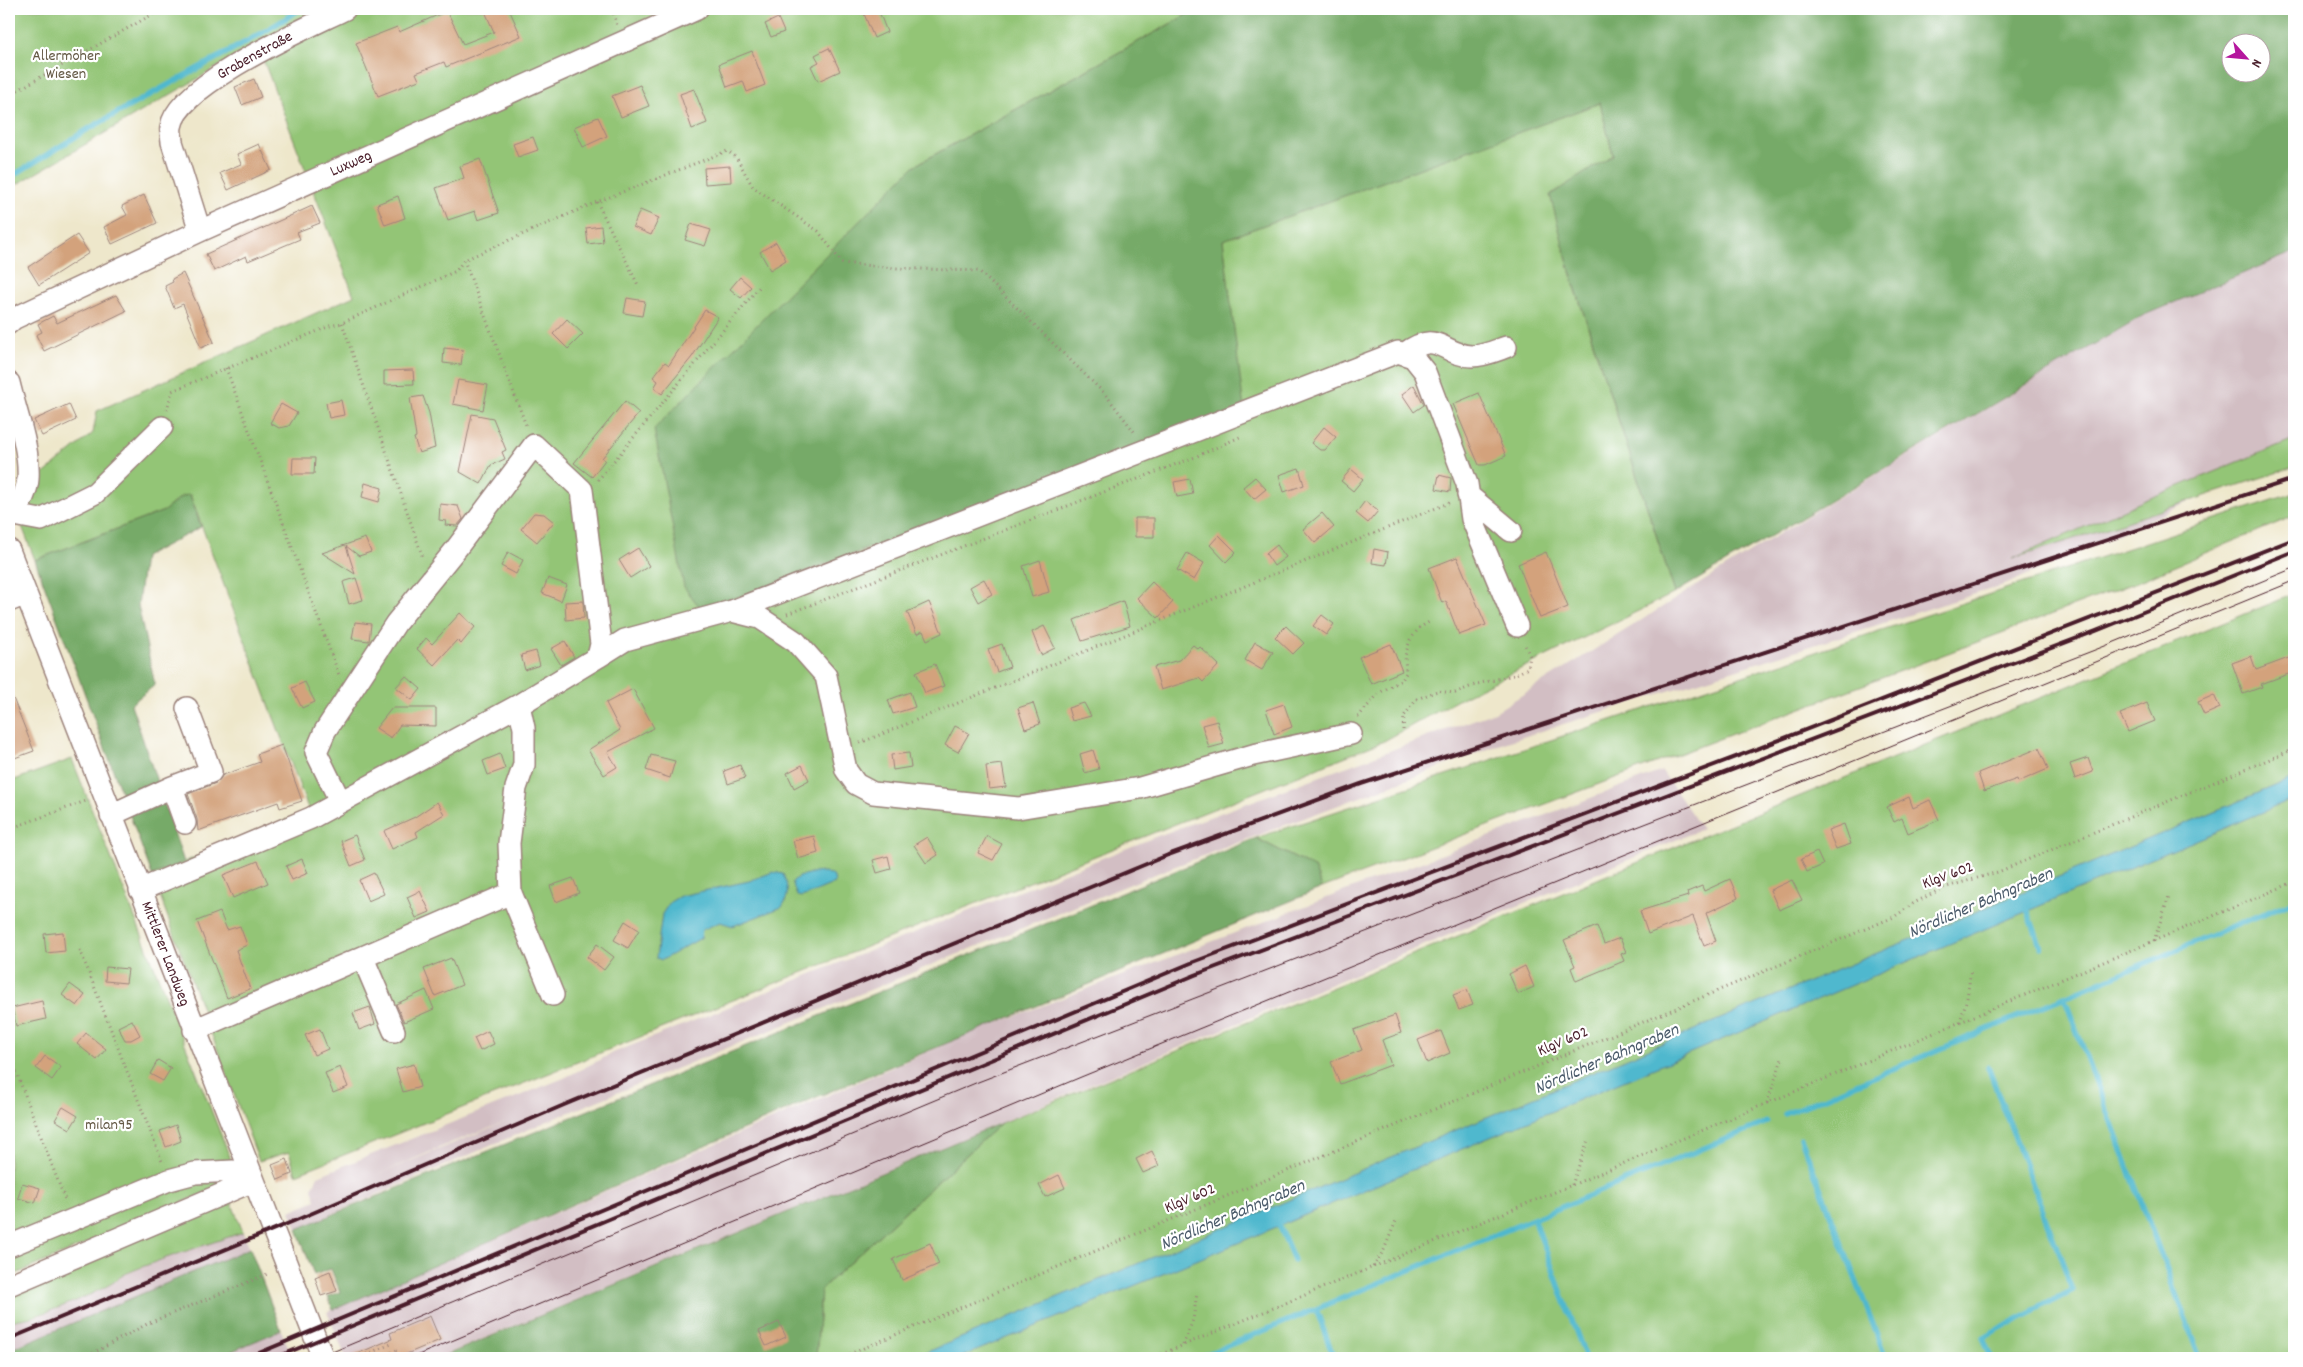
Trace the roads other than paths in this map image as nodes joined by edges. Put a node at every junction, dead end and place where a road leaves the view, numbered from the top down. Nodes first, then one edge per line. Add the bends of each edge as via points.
1 (345, 9) edge
2 (697, 9) edge
3 (200, 231) junction
4 (9, 324) edge
5 (1506, 347) dead end
6 (1404, 354) junction
7 (9, 383) edge
8 (162, 427) road end
9 (1468, 495) junction
10 (12, 517) edge
11 (1511, 531) dead end
12 (9, 550) edge
13 (17, 597) edge
14 (732, 611) junction
15 (1517, 626) road end
16 (598, 657) junction
17 (519, 705) junction
18 (187, 708) dead end
19 (1351, 734) road end
20 (172, 787) junction
21 (340, 800) junction
22 (111, 815) junction
23 (185, 823) dead end
24 (140, 890) junction
25 (511, 893) junction
26 (363, 958) junction
27 (552, 995) dead end
28 (194, 1030) junction
29 (394, 1031) dead end
30 (253, 1181) junction
31 (9, 1246) edge
32 (9, 1285) edge
33 (323, 1358) edge

1 - 3 street, Grabenstraße via 219,74 187,100 176,115 171,127 172,142
2 - 3 street, Luxweg
3 - 4 street, Luxweg via 13,319
5 - 6 street via 1472,356 1458,354 1433,342 1424,343
6 - 9 street via 1413,357 1425,372 1467,484
6 - 14 street via 1398,352
7 - 10 street via 26,454 28,479 24,497
8 - 10 street via 95,493 41,520
9 - 11 street
9 - 15 street via 1472,519
12 - 13 street, Mittlerer Landweg
13 - 22 street, Mittlerer Landweg
14 - 16 street via 625,640
14 - 19 street via 760,618 796,642 826,676 846,770 856,784 873,793 1018,808 1140,788 1253,755
16 - 17 street
16 - 21 street via 601,644 582,490 534,445 396,623 325,730 316,752
17 - 21 street
17 - 25 street via 524,728 524,765 516,788 508,843
18 - 20 street via 212,772
20 - 22 street
20 - 23 street
21 - 24 street via 311,818
22 - 24 street, Mittlerer Landweg
24 - 28 street, Mittlerer Landweg
25 - 26 street
25 - 27 street
26 - 28 street
26 - 29 street
28 - 30 street, Mittlerer Landweg
30 - 31 street via 233,1170 195,1173 169,1180
30 - 32 street
30 - 33 street, Mittlerer Landweg

